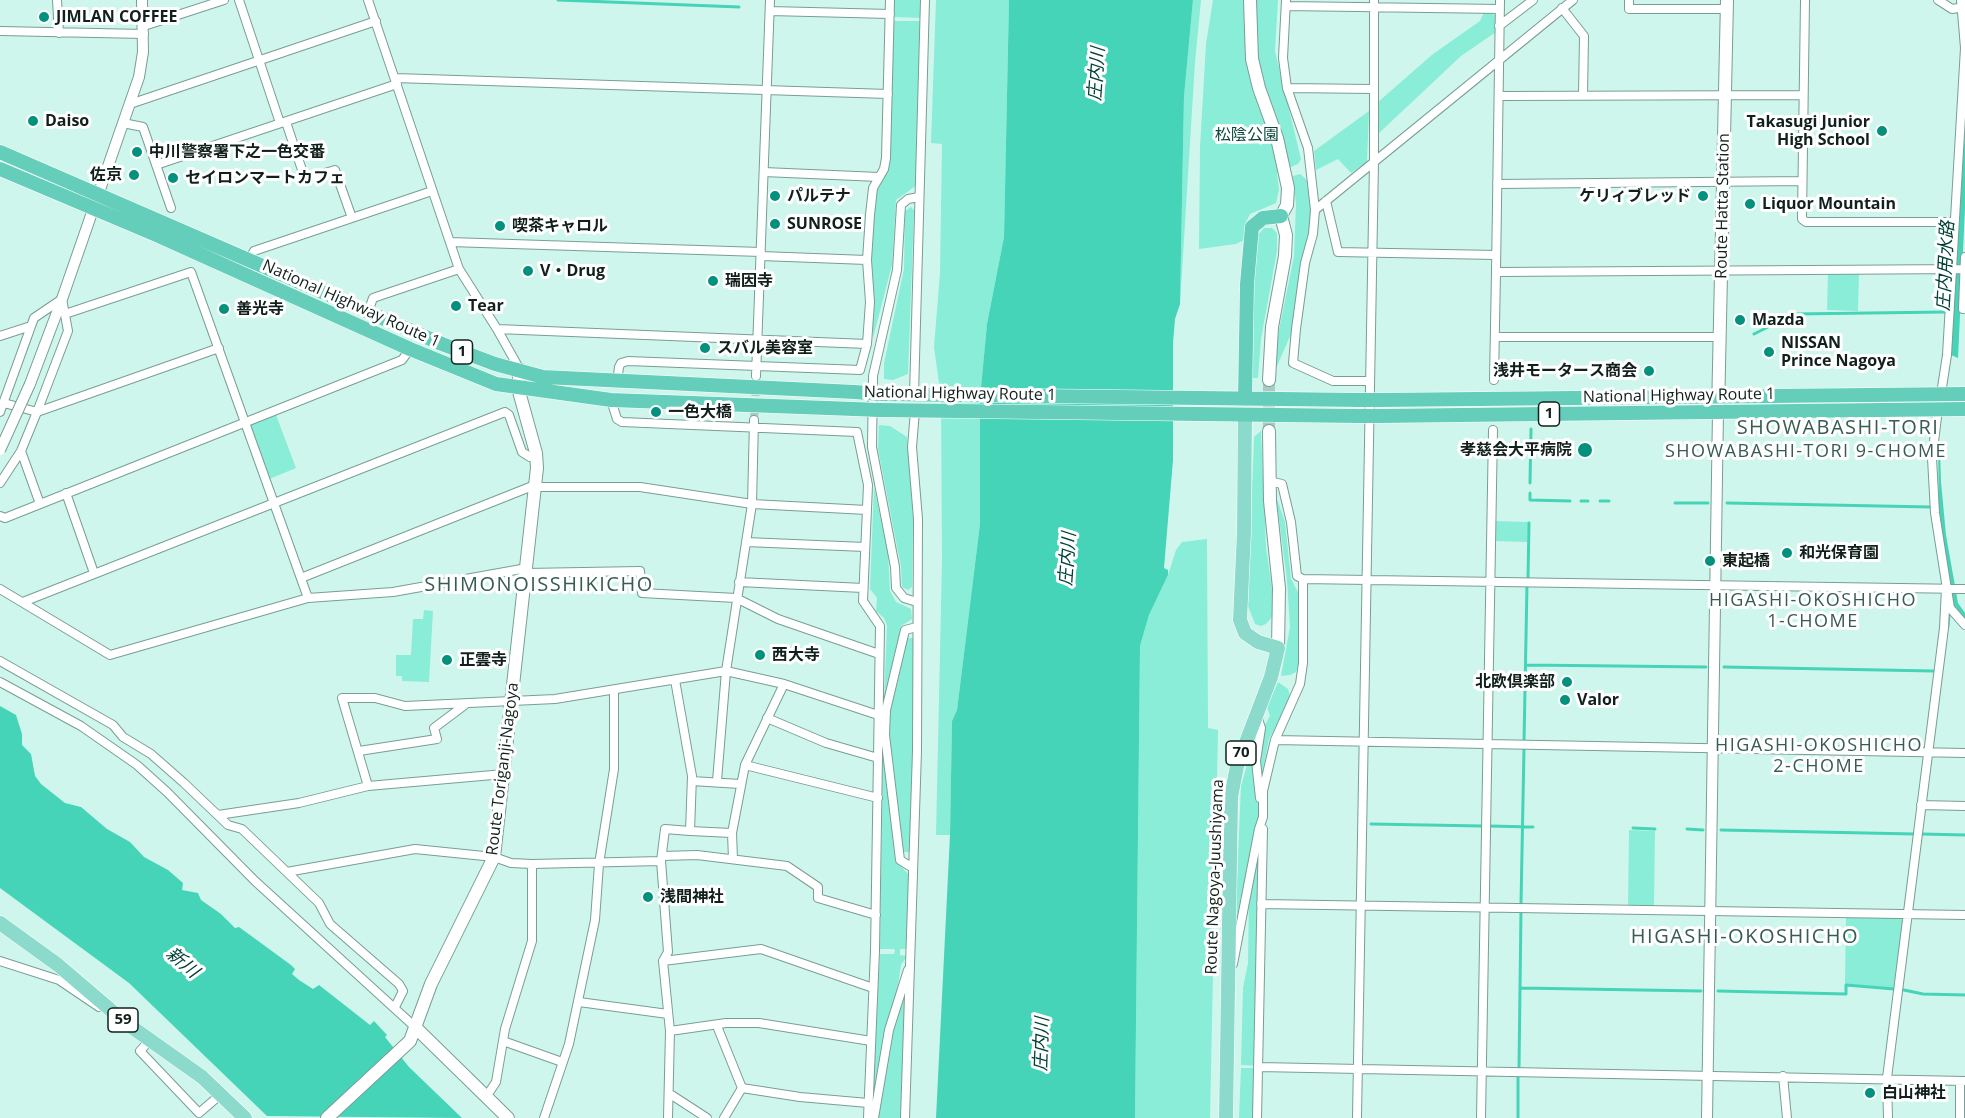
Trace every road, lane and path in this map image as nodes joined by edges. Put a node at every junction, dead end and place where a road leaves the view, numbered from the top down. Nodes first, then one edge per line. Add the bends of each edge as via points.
1 (57, 0) edge
2 (142, 0) edge
3 (224, 0) edge
4 (239, 0) edge
5 (368, 0) edge
6 (771, 0) edge
7 (890, 0) edge
8 (925, 0) edge
9 (1250, 0) edge
10 (1533, 0) edge
11 (1573, 0) edge
12 (1629, 0) edge
13 (1805, 0) edge
14 (1938, 0) edge
15 (1286, 3) edge
16 (1374, 4) edge
17 (1727, 4) edge
18 (1500, 5) edge
19 (1963, 5) edge
20 (1562, 8) junction
21 (770, 11) junction
22 (890, 14) junction
23 (376, 21) junction
24 (1499, 26) junction
25 (144, 30) junction
26 (0, 31) edge
27 (59, 33) junction
28 (1499, 61) junction
29 (260, 62) junction
30 (396, 81) junction
31 (1287, 88) junction
32 (1372, 89) junction
33 (767, 91) junction
34 (888, 94) junction
35 (1583, 95) junction
36 (1726, 95) junction
37 (1803, 95) junction
38 (1499, 96) junction
39 (130, 104) junction
40 (283, 122) junction
41 (123, 123) junction
42 (0, 152) edge
43 (1374, 162) junction
44 (156, 165) junction
45 (0, 170) edge
46 (764, 172) junction
47 (879, 177) junction
48 (1802, 181) junction
49 (1961, 181) edge
50 (1724, 182) junction
51 (1497, 184) junction
52 (432, 191) junction
53 (97, 194) junction
54 (919, 197) junction
55 (1326, 201) junction
56 (171, 208) dead end
57 (92, 209) junction
58 (1315, 210) junction
59 (1281, 216) junction
60 (352, 218) junction
61 (1954, 222) junction
62 (450, 242) junction
63 (1372, 252) junction
64 (761, 254) junction
65 (1496, 255) junction
66 (1965, 257) edge
67 (867, 260) junction
68 (248, 261) junction
69 (459, 269) junction
70 (1960, 269) edge
71 (1722, 270) junction
72 (1496, 272) junction
73 (62, 299) junction
74 (1963, 309) dead end
75 (368, 312) junction
76 (65, 314) junction
77 (31, 326) junction
78 (497, 329) junction
79 (0, 336) edge
80 (1495, 337) junction
81 (1720, 337) junction
82 (758, 338) junction
83 (867, 344) junction
84 (219, 348) junction
85 (410, 349) junction
86 (757, 365) junction
87 (520, 370) junction
88 (756, 376) tunnel mouth
89 (1269, 380) tunnel mouth
90 (1494, 380) dead end
91 (1370, 381) junction
92 (617, 382) junction
93 (518, 388) junction
94 (0, 390) edge
95 (914, 394) junction
96 (1941, 394) junction
97 (1965, 394) edge
98 (1719, 396) junction
99 (1245, 399) junction
100 (611, 400) junction
101 (4, 403) junction
102 (1938, 409) junction
103 (1965, 409) edge
104 (922, 411) junction
105 (0, 412) edge
106 (37, 412) junction
107 (1718, 412) junction
108 (1245, 415) junction
109 (244, 421) junction
110 (754, 424) junction
111 (1493, 430) dead end
112 (1269, 431) tunnel mouth
113 (0, 450) edge
114 (21, 451) junction
115 (536, 456) junction
116 (1269, 481) junction
117 (0, 483) edge
118 (535, 486) junction
119 (66, 493) junction
120 (273, 502) junction
121 (40, 504) junction
122 (752, 504) junction
123 (867, 510) junction
124 (0, 516) edge
125 (746, 542) junction
126 (865, 547) junction
127 (526, 571) junction
128 (94, 573) junction
129 (301, 578) junction
130 (1303, 579) junction
131 (1366, 579) junction
132 (1490, 581) junction
133 (739, 582) junction
134 (1716, 585) junction
135 (863, 588) junction
136 (0, 589) edge
137 (1955, 589) edge
138 (308, 598) junction
139 (736, 598) junction
140 (23, 602) junction
141 (918, 602) junction
142 (1965, 625) edge
143 (918, 627) junction
144 (1278, 648) junction
145 (879, 654) junction
146 (0, 661) edge
147 (726, 671) junction
148 (675, 680) junction
149 (0, 682) edge
150 (784, 684) junction
151 (614, 690) junction
152 (513, 702) junction
153 (467, 704) junction
154 (1256, 713) junction
155 (878, 715) junction
156 (767, 718) junction
157 (882, 735) junction
158 (1275, 740) junction
159 (1364, 741) junction
160 (1488, 744) junction
161 (1713, 748) junction
162 (359, 751) junction
163 (1928, 752) junction
164 (1965, 753) edge
165 (878, 758) junction
166 (745, 765) junction
167 (504, 774) junction
168 (692, 781) junction
169 (717, 781) junction
170 (740, 784) junction
171 (368, 786) junction
172 (878, 798) junction
173 (1922, 805) junction
174 (1965, 806) edge
175 (218, 815) junction
176 (1263, 817) junction
177 (690, 831) junction
178 (732, 833) junction
179 (494, 857) junction
180 (662, 858) junction
181 (733, 859) junction
182 (532, 864) junction
183 (599, 864) junction
184 (913, 868) junction
185 (287, 872) junction
186 (1261, 904) junction
187 (1361, 904) junction
188 (1485, 907) junction
189 (1710, 911) junction
190 (876, 915) junction
191 (1909, 915) junction
192 (1965, 915) edge
193 (0, 923) edge
194 (663, 961) junction
195 (0, 962) edge
196 (910, 968) junction
197 (1228, 974) junction
198 (873, 988) junction
199 (103, 1002) junction
200 (579, 1002) junction
201 (395, 1007) junction
202 (668, 1014) junction
203 (717, 1026) junction
204 (415, 1027) junction
205 (670, 1031) junction
206 (149, 1041) junction
207 (503, 1041) junction
208 (871, 1041) junction
209 (562, 1062) junction
210 (1259, 1067) junction
211 (1358, 1068) junction
212 (1482, 1070) junction
213 (1708, 1074) junction
214 (1783, 1076) junction
215 (1887, 1078) junction
216 (1962, 1081) edge
217 (742, 1088) junction
218 (670, 1094) junction
219 (220, 1095) junction
220 (486, 1097) junction
221 (868, 1103) junction
222 (245, 1118) edge
223 (327, 1118) edge
224 (508, 1118) edge
225 (544, 1118) edge
226 (668, 1118) edge
227 (707, 1118) edge
228 (724, 1118) edge
229 (868, 1118) edge
230 (874, 1118) edge
231 (905, 1118) edge
232 (1226, 1118) edge
233 (1257, 1118) edge
234 (1357, 1118) edge
235 (1481, 1118) edge
236 (1707, 1118) edge
237 (1787, 1118) edge
238 (1888, 1118) edge
239 (1960, 1118) edge

1 - 27 street
2 - 25 street
3 - 25 street
4 - 29 street
5 - 23 street
6 - 21 street
7 - 22 street
8 - 54 street
9 - 59 main road via 1252,58 1258,88 1288,188 1287,205
10 - 24 street
11 - 20 street
12 - 17 street via 1629,9
13 - 37 street
14 - 19 street via 1952,9
15 - 16 street
15 - 31 street
16 - 18 street
16 - 32 street
17 - 36 main road, Route Hatta Station
18 - 24 street
19 - 49 street
20 - 28 street
20 - 35 street via 1584,36
21 - 22 street
21 - 33 street
22 - 34 street
23 - 29 street
23 - 30 street
24 - 28 street
25 - 27 street
25 - 39 street via 139,77
26 - 27 street
28 - 38 street
28 - 43 street
29 - 39 street
29 - 40 street
30 - 33 street
30 - 40 street
30 - 52 street
31 - 32 street
31 - 58 street via 1308,148
32 - 43 street
33 - 34 street
33 - 46 street
34 - 47 street via 886,159
35 - 36 street
35 - 38 street
36 - 37 street
36 - 50 main road, Route Hatta Station
37 - 48 street
38 - 51 street
39 - 41 street
40 - 44 street
40 - 60 street via 305,179 335,170
41 - 44 street via 143,127
41 - 53 street
42 - 53 highway, National Highway Route 1 / 1
43 - 55 street
43 - 63 street
44 - 56 street
45 - 57 highway, National Highway Route 1 / 1
46 - 47 street
46 - 64 street
47 - 67 street via 873,188
48 - 50 street
48 - 61 street via 1802,219 1806,222
49 - 61 street
50 - 51 street
50 - 71 main road, Route Hatta Station
51 - 65 street
52 - 60 street
52 - 62 street
53 - 57 street
53 - 68 highway, National Highway Route 1 / 1
54 - 95 street
54 - 141 street via 901,205 897,270 873,376 872,447 896,588 904,598
55 - 58 street
55 - 63 street via 1338,252
57 - 73 street
57 - 85 highway, National Highway Route 1 / 1
58 - 91 street via 1293,363 1333,381
59 - 89 main road via 1286,256 1272,327
59 - 99 highway via 1263,218 1252,227
60 - 68 street via 254,251
61 - 70 street
62 - 64 street
62 - 69 street
63 - 65 street
63 - 91 street
64 - 67 street
64 - 82 street
65 - 72 street
66 - 70 street
67 - 83 street
68 - 75 highway, National Highway Route 1 / 1
69 - 75 street via 373,298
69 - 78 street
70 - 71 street
70 - 74 street
70 - 96 street
71 - 72 street
71 - 81 main road, Route Hatta Station
72 - 80 street
73 - 76 street
73 - 77 street via 34,318
73 - 113 street, bridge
75 - 87 highway, National Highway Route 1 / 1 via 463,352
76 - 84 street via 191,272
76 - 106 street via 68,331
77 - 79 street
77 - 101 street
78 - 82 street
78 - 87 street
80 - 81 street
80 - 90 street
81 - 98 main road, Route Hatta Station
82 - 83 street
82 - 86 street
83 - 86 street via 860,370
84 - 106 street
84 - 109 street
85 - 93 highway, National Highway Route 1 / 1 via 496,384
85 - 109 street via 402,360
86 - 88 street
86 - 92 street via 628,361 619,366
87 - 92 highway, National Highway Route 1 / 1 via 543,377
87 - 93 main road, Route Toriganji-Nagoya
91 - 131 street
92 - 95 highway, National Highway Route 1 / 1, bridge
93 - 100 highway, National Highway Route 1 / 1
93 - 115 main road, Route Toriganji-Nagoya
94 - 101 street
95 - 99 highway, National Highway Route 1 / 1
96 - 97 highway, National Highway Route 1 / 1
96 - 98 highway, National Highway Route 1 / 1
98 - 99 highway, National Highway Route 1 / 1, bridge
98 - 107 main road, Route Hatta Station
100 - 104 highway, National Highway Route 1 / 1, bridge
100 - 110 street via 617,419 622,422
101 - 105 street
101 - 106 street
102 - 103 highway, National Highway Route 1 / 1
102 - 107 highway, National Highway Route 1 / 1
102 - 137 street via 1933,489
104 - 108 highway, National Highway Route 1 / 1
104 - 141 street via 912,447 918,519
106 - 114 street
107 - 108 highway, National Highway Route 1 / 1, bridge
107 - 134 street
108 - 144 main road via 1240,620 1245,633
109 - 119 street
109 - 120 street
110 - 122 street
110 - 123 street via 857,432 868,485
111 - 132 street
112 - 116 main road
114 - 117 street
114 - 121 street
115 - 118 main road, Route Toriganji-Nagoya
115 - 120 street via 522,452 505,412
116 - 130 street via 1281,484 1291,522 1297,576
116 - 144 main road via 1279,588
118 - 122 street via 640,487
118 - 127 main road, Route Toriganji-Nagoya
118 - 129 street
119 - 121 street
119 - 128 street
120 - 128 street
120 - 129 street
121 - 124 street via 5,518
122 - 123 street
122 - 125 street
123 - 126 street
125 - 126 street
125 - 133 street
126 - 135 street
127 - 138 street via 393,592
127 - 139 street via 640,571 642,593
127 - 152 main road, Route Toriganji-Nagoya
128 - 140 street
129 - 138 street
130 - 131 street
130 - 158 street via 1300,684
131 - 132 street
131 - 159 street
132 - 134 street
132 - 160 street
133 - 135 street
133 - 139 street
134 - 137 street
134 - 161 street
135 - 145 street via 863,601 880,626
136 - 140 street
137 - 142 street via 1950,608
137 - 163 street
138 - 140 street via 110,655
139 - 145 street via 778,618
139 - 147 street
141 - 143 street
143 - 157 street via 905,630
143 - 184 street
144 - 154 main road, Route Nagoya-Juushiyama / 70
145 - 155 street
146 - 175 street via 113,725
147 - 148 street
147 - 150 street
147 - 169 street
148 - 151 street
148 - 168 street
149 - 201 street via 81,726 137,765 255,881
150 - 155 street
150 - 156 street
151 - 152 street
151 - 183 street via 614,769
152 - 153 street
152 - 167 main road, Route Toriganji-Nagoya
153 - 162 street via 434,728 437,739
153 - 162 street via 405,706 375,698 342,698
154 - 176 street via 1261,728 1256,762
154 - 197 main road, Route Nagoya-Juushiyama / 70 via 1237,766 1231,797
155 - 157 street
156 - 165 street via 826,743
156 - 166 street
157 - 165 street
157 - 184 street via 900,860
158 - 159 street
158 - 176 street via 1263,791
159 - 160 street
159 - 187 street
160 - 161 street
160 - 188 street
161 - 163 street
161 - 189 street
162 - 171 street
163 - 164 street
163 - 173 street
165 - 172 street
166 - 170 street
166 - 172 street
167 - 171 street
167 - 179 main road, Route Toriganji-Nagoya
168 - 169 street
168 - 177 street
169 - 170 street
170 - 178 street
171 - 175 street via 299,803
172 - 190 street
173 - 174 street
173 - 191 street
175 - 185 street via 228,825 243,829
176 - 186 street
176 - 197 street via 1234,961
177 - 178 street
177 - 180 street via 665,829
178 - 181 street
179 - 182 street
179 - 185 street via 415,849
179 - 204 main road, Route Toriganji-Nagoya via 431,984
180 - 181 street via 696,855
180 - 183 street
180 - 194 street via 668,952
181 - 190 street via 787,866 818,886 818,898
182 - 183 street
182 - 207 street via 532,941
183 - 200 street via 595,920
184 - 196 street
185 - 201 street via 319,903 330,924 399,984 403,991
186 - 187 street
186 - 210 street
187 - 188 street
187 - 211 street
188 - 189 street
188 - 212 street
189 - 191 street
189 - 213 street
190 - 198 street
191 - 192 street
191 - 215 street
193 - 199 main road, 59
194 - 198 street via 761,949
194 - 202 street
195 - 199 street via 59,980 98,1007
196 - 230 street via 889,1030
196 - 231 street
197 - 232 main road, Route Nagoya-Juushiyama / 70
198 - 208 street
199 - 206 main road, 59
200 - 202 street
200 - 209 street
201 - 204 street
202 - 205 street
203 - 205 street
203 - 208 street via 759,1023
203 - 217 street
204 - 220 main road
204 - 223 main road, Route Toriganji-Nagoya via 410,1041
205 - 218 street
206 - 219 main road, 59 via 202,1077
206 - 219 street via 140,1051 199,1113
207 - 209 street
207 - 220 street via 496,1082
208 - 221 street
209 - 225 street
210 - 211 street
210 - 233 street
211 - 212 street
211 - 234 street
212 - 213 street
212 - 235 street
213 - 214 street
213 - 236 street
214 - 215 street
214 - 237 street
215 - 216 street
215 - 238 street
216 - 239 street
217 - 221 street
217 - 228 street
218 - 226 street
218 - 227 street
219 - 222 main road, 59
220 - 224 main road
221 - 229 street

